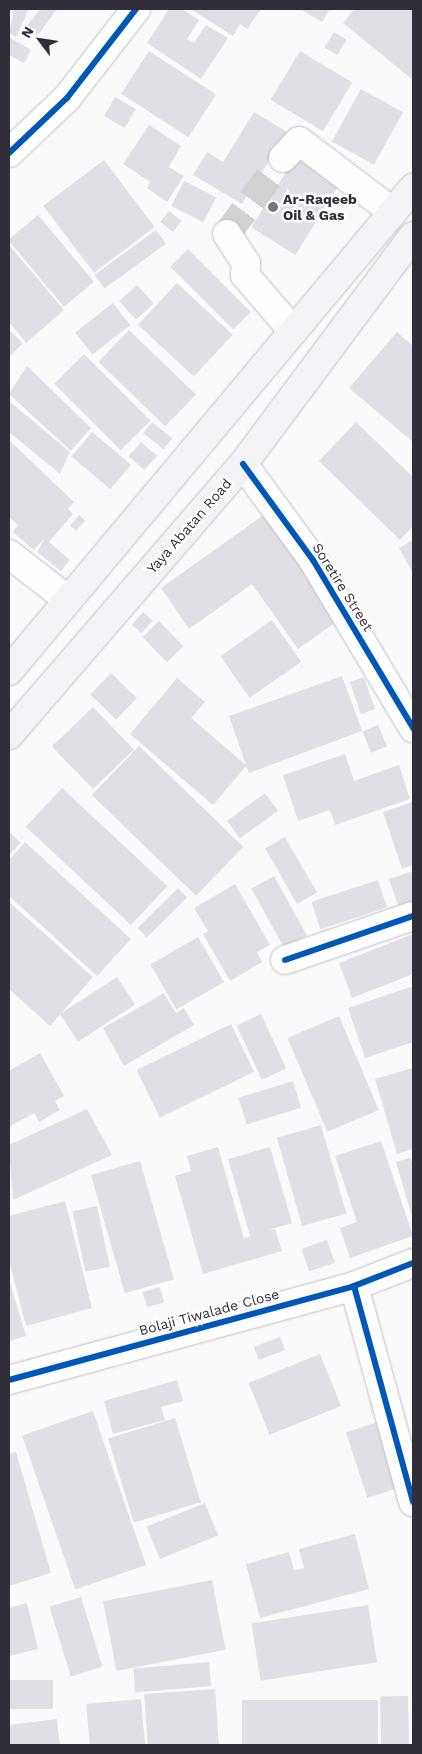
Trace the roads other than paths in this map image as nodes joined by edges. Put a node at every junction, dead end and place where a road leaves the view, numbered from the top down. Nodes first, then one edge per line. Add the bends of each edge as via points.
1 (136, 9) edge
2 (9, 153) edge
3 (283, 158) tunnel mouth
4 (413, 188) edge
5 (392, 212) junction
6 (227, 234) dead end
7 (413, 236) edge
8 (293, 331) junction
9 (243, 464) junction
10 (9, 554) edge
11 (67, 599) junction
12 (9, 671) edge
13 (413, 728) edge
14 (9, 735) edge
15 (413, 916) edge
16 (285, 960) dead end
17 (413, 1263) edge
18 (354, 1286) junction
19 (9, 1380) edge
20 (413, 1502) edge

1 - 2 street via 67,98
3 - 5 street via 299,142
4 - 5 main road
5 - 8 main road
6 - 8 street via 246,263 245,275
7 - 9 main road, Yaya Abatan Road
8 - 11 main road
9 - 13 street, Soretire Street via 313,560
9 - 14 main road, Yaya Abatan Road
10 - 11 street
11 - 12 main road
15 - 16 street
17 - 18 street, Bolaji Tiwalade Close
18 - 19 street, Bolaji Tiwalade Close
18 - 20 street

